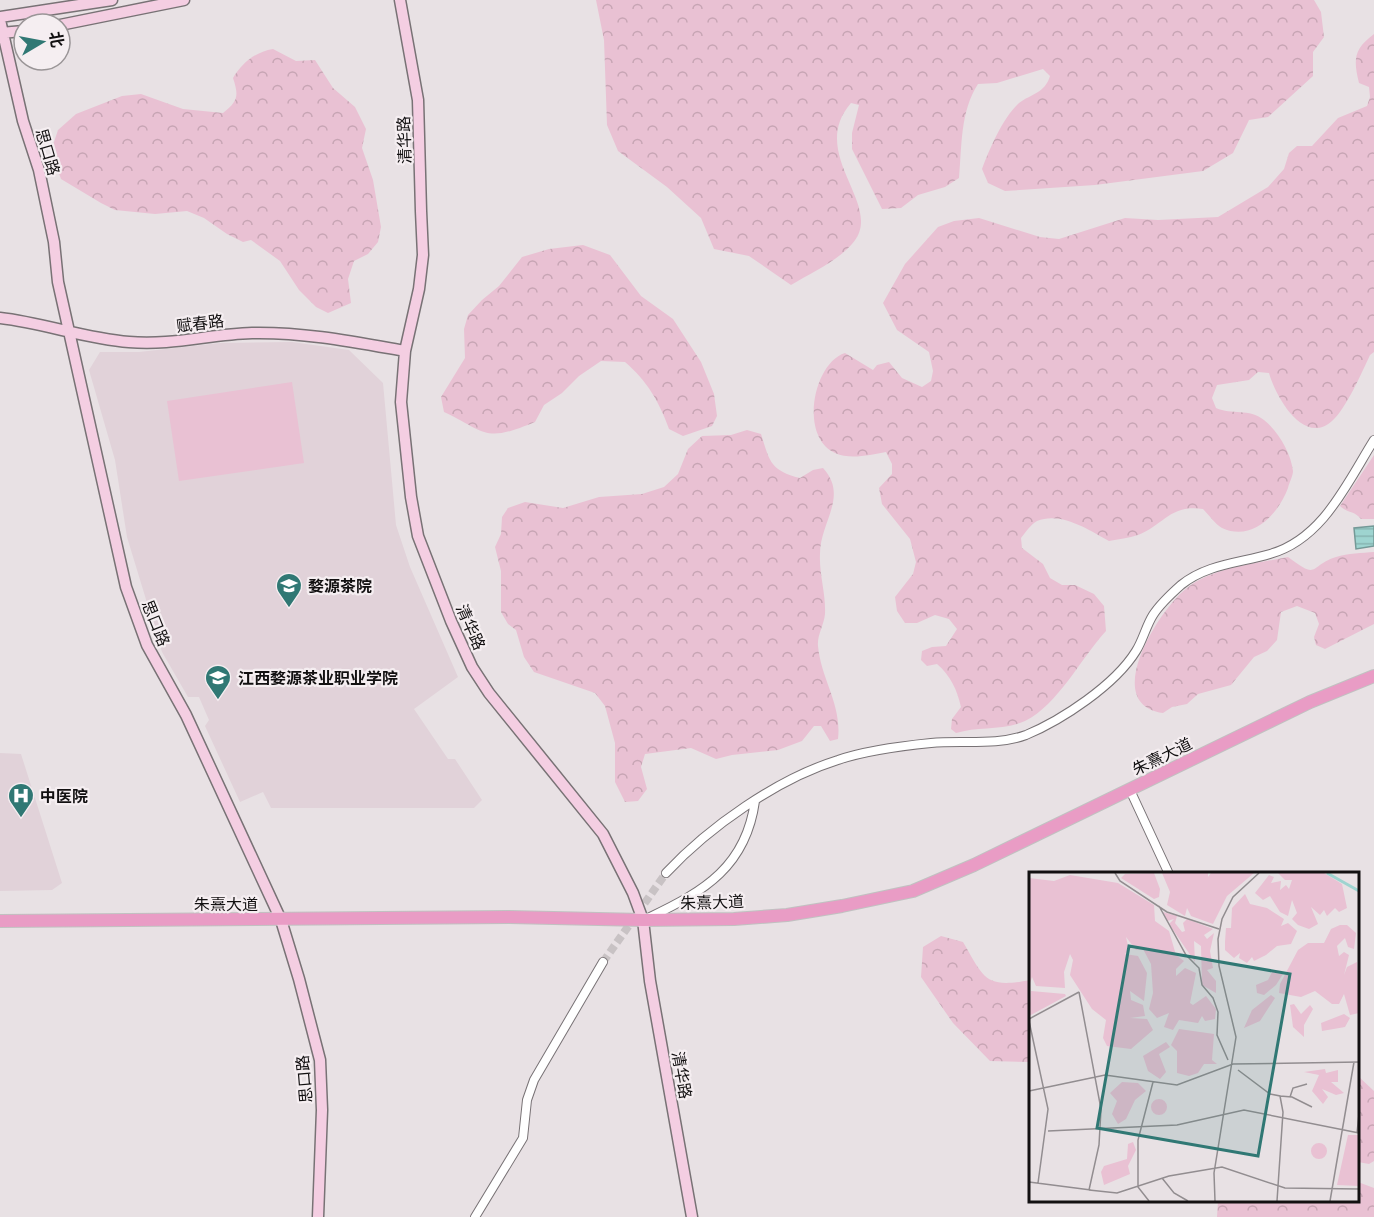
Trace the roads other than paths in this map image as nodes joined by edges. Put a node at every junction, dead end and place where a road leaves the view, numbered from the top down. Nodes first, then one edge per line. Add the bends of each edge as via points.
1 (112, 0) edge
2 (183, 0) edge
3 (400, 0) edge
4 (0, 19) edge
5 (72, 23) edge
6 (2, 32) edge
7 (0, 318) edge
8 (69, 330) junction
9 (405, 351) junction
10 (1374, 440) edge
11 (1374, 676) edge
12 (1130, 790) junction
13 (755, 801) junction
14 (1170, 872) edge
15 (666, 873) tunnel mouth
16 (281, 920) junction
17 (643, 920) junction
18 (0, 921) edge
19 (603, 962) tunnel mouth
20 (318, 1217) edge
21 (475, 1217) edge
22 (692, 1217) edge

1 - 4 street
2 - 5 street
3 - 9 street, 清华路 via 418,100 423,255
4 - 6 street, 思口路
6 - 8 street, 思口路 via 41,181
7 - 8 street, 赋春路
8 - 9 street, 赋春路 via 132,343 253,333 315,336
8 - 16 street, 思口路 via 117,556 133,607 147,645 186,715
9 - 17 street, 清华路 via 401,402 411,497 418,536 451,621 489,693 603,834 627,878
10 - 13 street via 1331,510 1299,541 1272,554 1221,565 1181,585 1154,614 1137,650 1106,687 1035,731 1005,741 931,743 836,760
11 - 12 main road, 朱熹大道 via 1310,702
12 - 14 street
12 - 17 main road, 朱熹大道 via 913,891 787,915
13 - 15 street via 690,846
13 - 17 street via 748,835 724,869 698,893
16 - 17 main road, 朱熹大道
16 - 18 main road, 朱熹大道
16 - 20 street, 思口路 via 320,1060
17 - 22 street, 清华路 via 650,981
19 - 21 street via 534,1080 527,1100 523,1138

